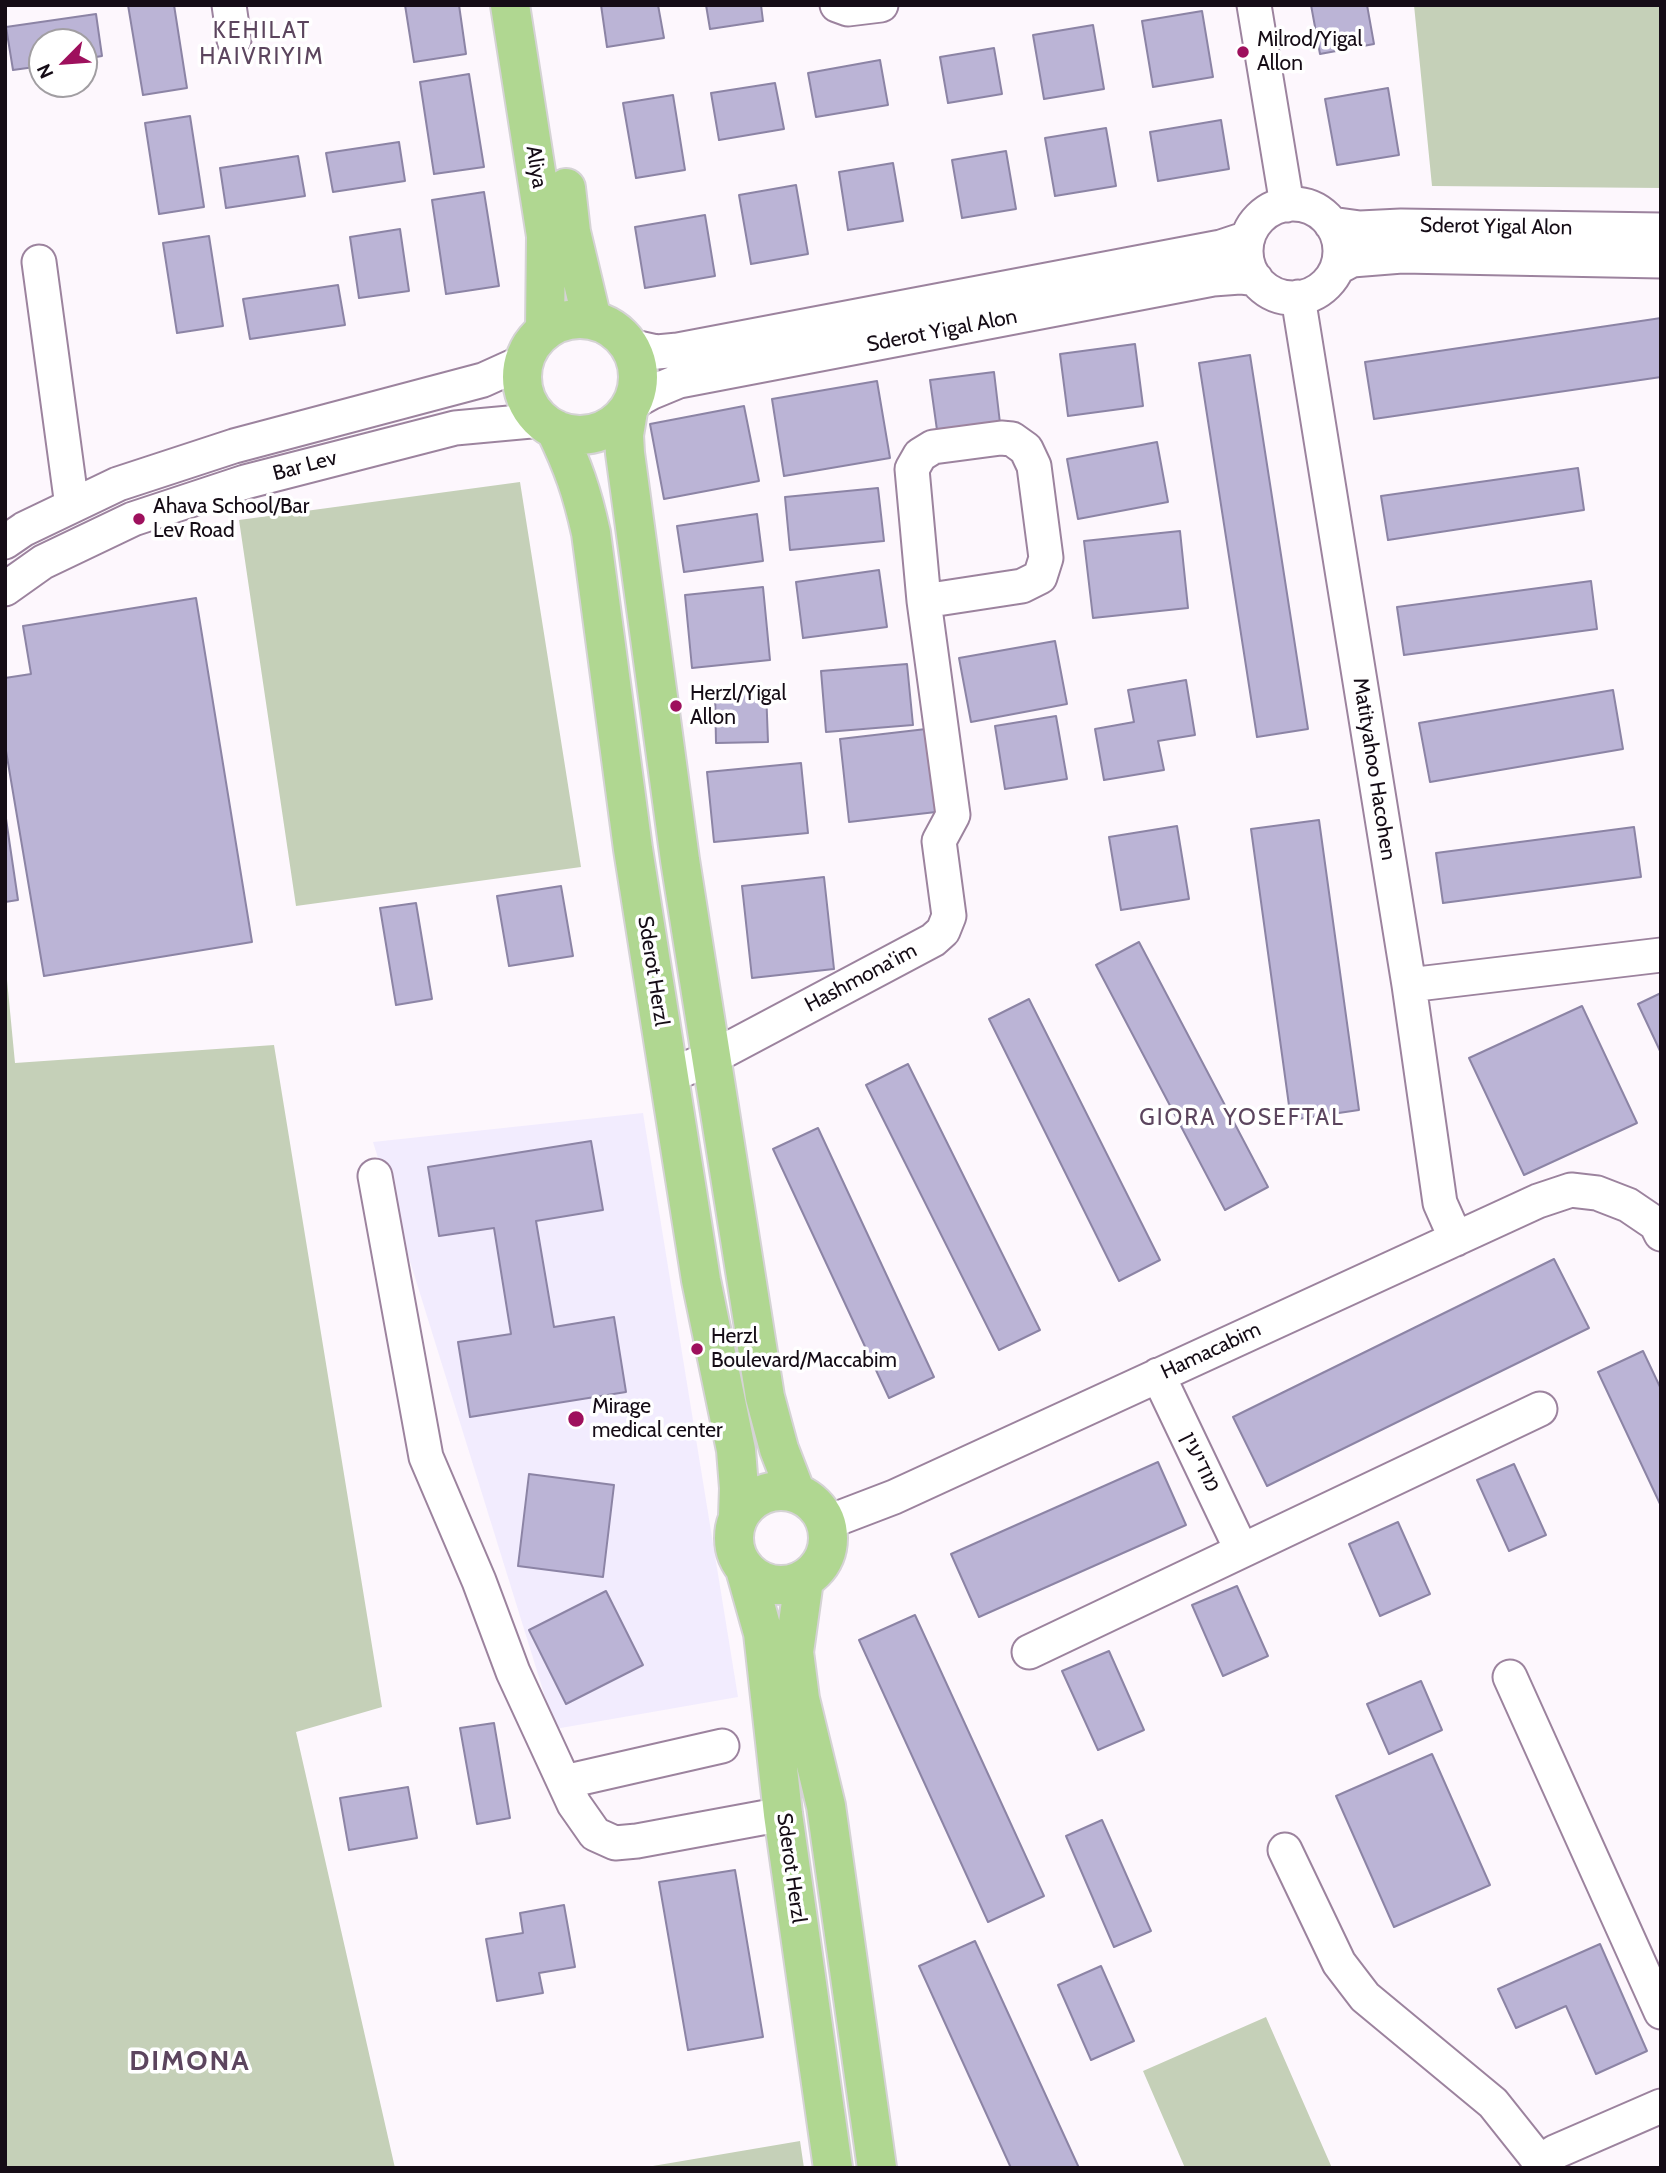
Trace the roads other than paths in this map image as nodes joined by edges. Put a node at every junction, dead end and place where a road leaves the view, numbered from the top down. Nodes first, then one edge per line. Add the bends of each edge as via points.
1 (229, 5) edge
2 (510, 5) edge
3 (536, 5) edge
4 (837, 5) edge
5 (881, 5) edge
6 (1254, 5) edge
7 (234, 40) dead end
8 (1287, 205) junction
9 (1331, 224) junction
10 (1661, 230) edge
11 (1248, 238) junction
12 (1661, 261) edge
13 (39, 262) dead end
14 (1337, 268) junction
15 (1256, 279) junction
16 (1298, 298) junction
17 (592, 320) junction
18 (535, 346) junction
19 (630, 346) junction
20 (630, 407) junction
21 (549, 425) junction
22 (72, 506) junction
23 (5, 542) edge
24 (5, 589) edge
25 (924, 601) junction
26 (1661, 956) edge
27 (1409, 985) junction
28 (711, 1058) junction
29 (669, 1076) junction
30 (375, 1176) dead end
31 (1661, 1234) edge
32 (1456, 1239) junction
33 (1158, 1375) junction
34 (1540, 1409) dead end
35 (796, 1493) junction
36 (738, 1517) junction
37 (826, 1523) junction
38 (1241, 1549) junction
39 (745, 1569) junction
40 (804, 1580) junction
41 (1029, 1652) dead end
42 (1510, 1678) dead end
43 (722, 1746) dead end
44 (564, 1782) junction
45 (783, 1814) junction
46 (1285, 1850) dead end
47 (1661, 2012) edge
48 (1661, 2106) edge
49 (1539, 2165) edge
50 (833, 2168) edge
51 (877, 2168) edge

1 - 7 street
2 - 18 main road, Aliya via 546,236
3 - 17 main road, Aliya via 571,232
4 - 5 street via 848,9
6 - 8 street
8 - 9 street via 1307,206
8 - 11 street via 1263,215
9 - 10 street, Sderot Yigal Alon
9 - 14 street via 1339,245
11 - 15 street via 1247,257
11 - 19 street, Sderot Yigal Alon via 1221,247 678,350 643,351
12 - 14 street, Sderot Yigal Alon via 1402,257 1352,260
13 - 22 street
14 - 16 street via 1318,291
15 - 16 street via 1274,294
15 - 20 street, Sderot Yigal Alon via 1213,279 679,381
16 - 27 street, Matityahoo Hacohen
17 - 18 main road via 559,322
17 - 19 main road via 620,334
18 - 21 main road via 523,372 523,388 529,403
18 - 22 street, Bar Lev via 483,380 234,446 118,484
19 - 20 main road via 639,376
20 - 21 main road via 603,431 578,435
20 - 28 main road, Sderot Herzl via 625,453
21 - 24 street, Bar Lev via 455,428 245,482 132,519 43,562
21 - 29 main road, Sderot Herzl via 573,466 592,533 633,849
22 - 23 street, Bar Lev
25 - 25 street via 912,469 920,455 933,447 1012,439 1026,449 1034,466 1046,558 1040,577 1021,586
25 - 28 street, Hashmona'im via 953,815 939,841 948,916 943,931
26 - 27 street
27 - 32 street, Matityahoo Hacohen via 1440,1203
28 - 29 street, Hashmona'im
28 - 35 main road, Sderot Herzl via 765,1397
29 - 36 main road, Sderot Herzl via 701,1280 736,1450
30 - 44 street via 426,1457 513,1672
31 - 32 street, Hamacabim via 1656,1224 1628,1205 1597,1193 1571,1190
32 - 33 street, Hamacabim
33 - 37 street, Hamacabim via 894,1497
33 - 38 street, מודיעין
34 - 38 street
35 - 36 main road via 769,1492 757,1497
35 - 37 main road via 814,1505
36 - 39 main road via 734,1544
37 - 40 main road via 829,1536 823,1562
38 - 41 street
39 - 40 main road via 773,1585
39 - 45 main road, Sderot Herzl via 763,1633
40 - 51 main road, Sderot Herzl via 794,1652 800,1699 826,1806
42 - 47 street
43 - 44 street
44 - 45 street via 595,1834 615,1843
45 - 50 main road, Sderot Herzl
46 - 49 street via 1339,1963 1365,1997 1493,2103
48 - 49 street via 1555,2152

